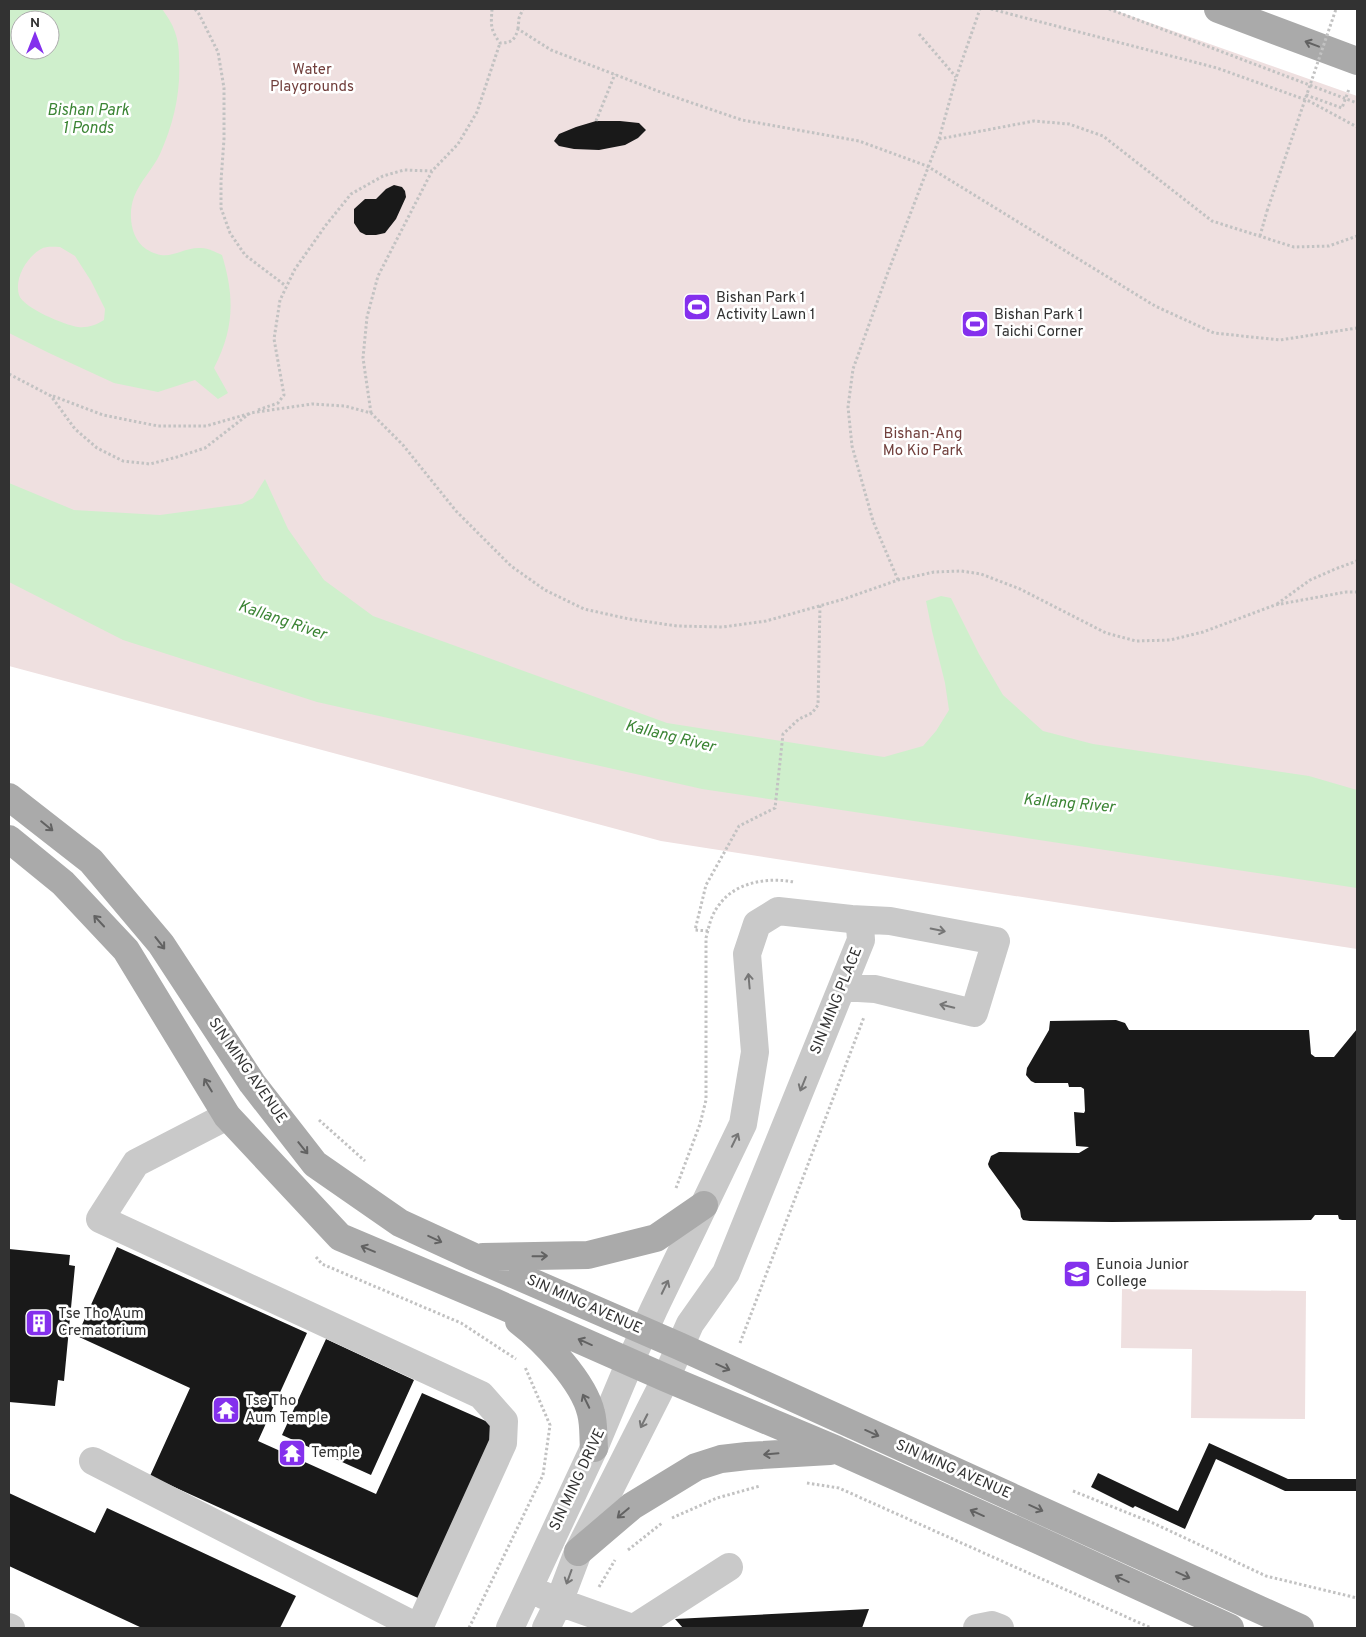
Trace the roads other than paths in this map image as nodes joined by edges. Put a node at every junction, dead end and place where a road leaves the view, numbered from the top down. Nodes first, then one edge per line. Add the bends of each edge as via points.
1 (1218, 9) edge
2 (1357, 61) edge
3 (9, 797) edge
4 (9, 839) edge
5 (851, 919) junction
6 (842, 988) junction
7 (227, 1116) junction
8 (704, 1205) junction
9 (474, 1257) junction
10 (494, 1302) junction
11 (644, 1331) junction
12 (679, 1346) junction
13 (630, 1362) junction
14 (666, 1378) junction
15 (594, 1448) junction
16 (837, 1450) junction
17 (93, 1461) dead end
18 (578, 1552) junction
19 (730, 1567) dead end
20 (528, 1588) junction
21 (572, 1607) junction
22 (419, 1628) edge
23 (510, 1628) edge
24 (546, 1628) edge
25 (633, 1628) edge
26 (978, 1628) edge
27 (1000, 1628) edge
28 (1230, 1628) edge
29 (1300, 1628) edge

2 -> 1 main road
3 -> 9 main road, SIN MING AVENUE via 91,861 161,944 252,1083 315,1164 400,1223
7 -> 4 main road, SIN MING AVENUE via 126,950 63,883
5 - 6 street, SIN MING PLACE via 860,926 861,940
5 -> 6 street via 899,922 996,941 974,1013 875,989
8 -> 5 street via 744,1124 755,1052 747,954 757,924 778,912
6 -> 12 street, SIN MING PLACE via 726,1273 690,1324
10 -> 7 main road, SIN MING AVENUE via 340,1237
7 - 22 street via 136,1163 100,1219 480,1394 504,1422 503,1443
9 -> 8 main road via 588,1255 656,1238
11 -> 8 street
9 - 11 main road, SIN MING AVENUE
13 -> 10 main road, SIN MING AVENUE
15 -> 10 main road via 590,1408 570,1372 525,1325
11 - 12 main road, SIN MING AVENUE
11 - 13 street, SIN MING DRIVE
12 - 14 street, SIN MING DRIVE
12 -> 29 main road, SIN MING AVENUE
13 - 14 main road, SIN MING AVENUE
13 - 15 street, SIN MING DRIVE
14 - 16 main road, SIN MING AVENUE
14 -> 18 street, SIN MING DRIVE
15 - 20 street, SIN MING DRIVE
16 -> 18 main road via 747,1456 696,1467 632,1506
28 -> 16 main road, SIN MING AVENUE
17 - 22 street
18 -> 21 street, SIN MING DRIVE
19 - 25 street
20 - 21 street
20 - 23 street, SIN MING DRIVE
21 - 24 street, SIN MING DRIVE
21 - 25 street
26 - 27 street via 992,1625

